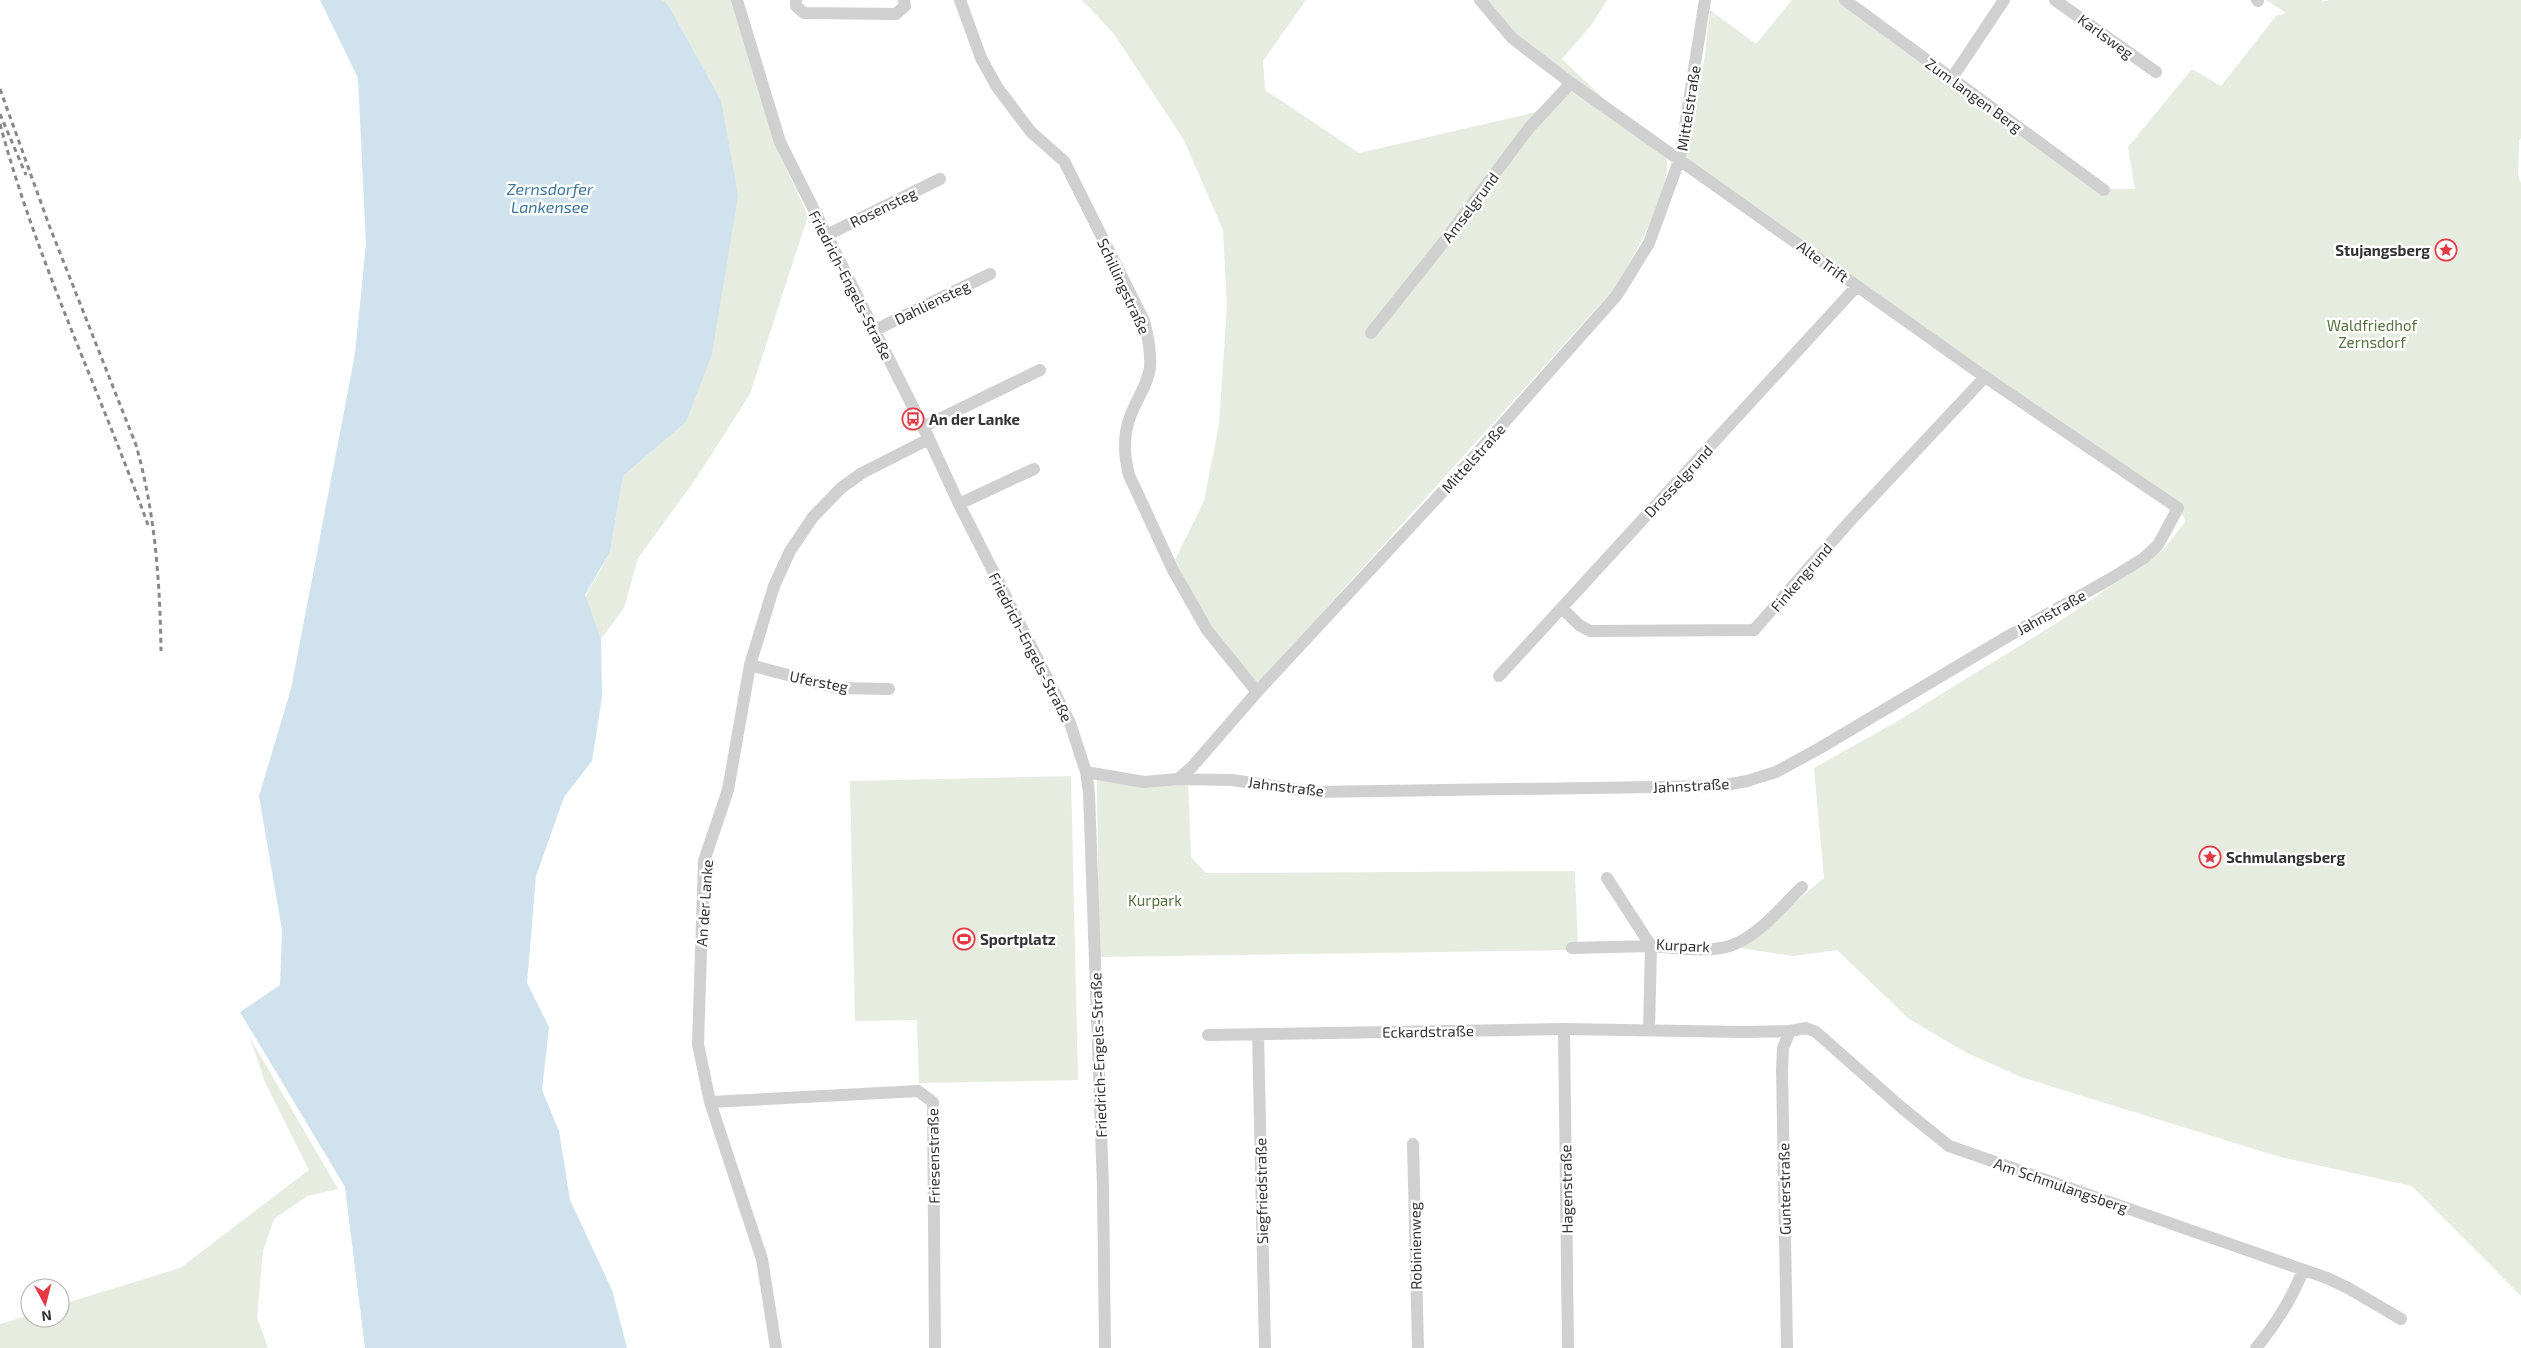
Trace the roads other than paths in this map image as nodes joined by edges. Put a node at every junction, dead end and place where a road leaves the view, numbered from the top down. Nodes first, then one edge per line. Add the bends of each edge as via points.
1 (736, 0) edge
2 (796, 0) edge
3 (904, 0) edge
4 (960, 0) edge
5 (1480, 0) edge
6 (1705, 0) edge
7 (1845, 0) edge
8 (2004, 0) edge
9 (2055, 0) edge
10 (2156, 72) dead end
11 (1952, 78) junction
12 (1571, 83) junction
13 (1680, 158) junction
14 (940, 179) dead end
15 (2104, 190) dead end
16 (826, 235) junction
17 (990, 274) dead end
18 (1857, 286) junction
19 (875, 330) junction
20 (1371, 333) dead end
21 (1040, 370) dead end
22 (1985, 377) junction
23 (926, 433) junction
24 (1034, 469) dead end
25 (959, 504) junction
26 (2178, 508) joint
27 (1562, 608) junction
28 (750, 665) junction
29 (1499, 676) dead end
30 (889, 689) dead end
31 (1258, 692) junction
32 (1086, 772) junction
33 (1178, 779) junction
34 (1607, 878) dead end
35 (1802, 887) dead end
36 (1651, 946) junction
37 (1572, 948) dead end
38 (1564, 1029) junction
39 (1649, 1030) junction
40 (1790, 1031) junction
41 (1745, 1032) joint
42 (1258, 1034) junction
43 (1208, 1035) dead end
44 (710, 1102) junction
45 (1413, 1144) dead end
46 (2303, 1270) junction
47 (2401, 1319) dead end
48 (776, 1348) edge
49 (935, 1348) edge
50 (1105, 1348) edge
51 (1264, 1348) edge
52 (1418, 1348) edge
53 (1568, 1348) edge
54 (1787, 1348) edge
55 (2256, 1348) edge

1 - 16 street, Friedrich-Engels-Straße via 780,142
2 - 3 street via 796,6 804,13 896,14 905,6
4 - 31 street, Schillingstraße via 981,58 997,87 1032,132 1064,160 1144,321 1150,344 1150,368 1130,418 1125,462 1174,570 1207,630
5 - 12 street, Alte Trift via 1512,38
6 - 13 street, Mittelstraße
7 - 11 street, Zum langen Berg
8 - 11 street
9 - 10 street, Karlsweg
11 - 15 street, Zum langen Berg
12 - 13 street, Alte Trift
12 - 20 street, Amselgrund via 1528,128
13 - 18 street, Alte Trift
13 - 31 street, Mittelstraße via 1649,242 1617,295 1447,488
14 - 16 street, Rosensteg
16 - 19 street, Friedrich-Engels-Straße
17 - 19 street, Dahliensteg
18 - 22 street, Alte Trift
18 - 27 street, Drosselgrund
19 - 23 street, Friedrich-Engels-Straße
21 - 23 street, An der Lanke
22 - 26 street, Alte Trift
22 - 27 street, Finkengrund via 1850,521 1754,630 1590,631
23 - 25 street, Friedrich-Engels-Straße
23 - 28 street, An der Lanke via 841,488 813,517 790,551 774,586
24 - 25 street
25 - 32 street, Friedrich-Engels-Straße via 1070,723
26 - 33 street, Jahnstraße via 2162,539 2144,558 1852,731 1776,772 1747,781 1720,786 1314,792 1232,780
27 - 29 street, Drosselgrund
28 - 30 street, Ufersteg via 837,688
28 - 44 street, An der Lanke via 728,790 704,861 698,1044
31 - 33 street, Mittelstraße
32 - 33 street via 1144,782
32 - 50 street, Friedrich-Engels-Straße via 1098,1021
34 - 36 street, Kurpark
35 - 36 street, Kurpark via 1750,936 1734,945 1700,950
36 - 37 street
36 - 39 street
38 - 39 street, Eckardstraße
38 - 42 street, Eckardstraße
38 - 53 street, Hagenstraße
39 - 41 street, Eckardstraße
40 - 41 street, Am Schmulangsberg
40 - 46 street, Am Schmulangsberg via 1806,1028 1816,1032 1949,1146
40 - 54 street, Gunterstraße via 1783,1048 1782,1069
42 - 43 street, Eckardstraße
42 - 51 street, Siegfriedstraße
44 - 48 street, An der Lanke via 762,1259
44 - 49 street, Friesenstraße via 918,1091 933,1102
45 - 52 street, Robinienweg
46 - 47 street, Am Schmulangsberg via 2348,1288
46 - 55 street via 2297,1288

